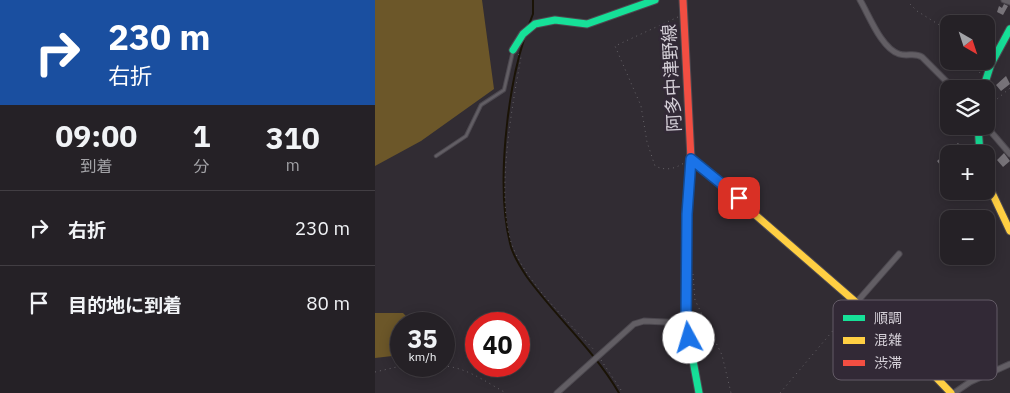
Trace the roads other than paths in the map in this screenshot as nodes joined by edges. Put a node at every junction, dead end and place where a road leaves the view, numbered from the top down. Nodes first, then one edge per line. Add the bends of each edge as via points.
1 (655, 0) edge
2 (683, 0) edge
3 (860, 0) edge
4 (1004, 0) edge
5 (1010, 2) edge
6 (1010, 29) edge
7 (513, 50) joint
8 (945, 80) edge
9 (986, 80) edge
10 (994, 135) edge
11 (1010, 154) edge
12 (436, 156) dead end
13 (691, 159) junction
14 (995, 199) edge
15 (1010, 231) edge
16 (899, 254) dead end
17 (854, 300) edge
18 (860, 300) edge
19 (686, 323) junction
20 (1010, 364) edge
21 (997, 370) edge
22 (936, 380) edge
23 (974, 380) edge
24 (557, 393) edge
25 (699, 393) edge
26 (952, 393) edge

1 - 7 main road via 587,24 559,20 535,24 523,34
2 - 13 main road, 阿多中津野線
3 - 8 street via 879,35 894,52 922,57
4 - 5 street
6 - 9 main road
7 - 12 lane via 504,90 481,105 466,136
10 - 11 street
13 - 17 main road
13 - 19 main road, 阿多中津野線
14 - 15 main road
16 - 18 street
19 - 24 street via 639,322
19 - 25 main road, 阿多中津野線
20 - 21 street
22 - 26 main road
23 - 26 street

